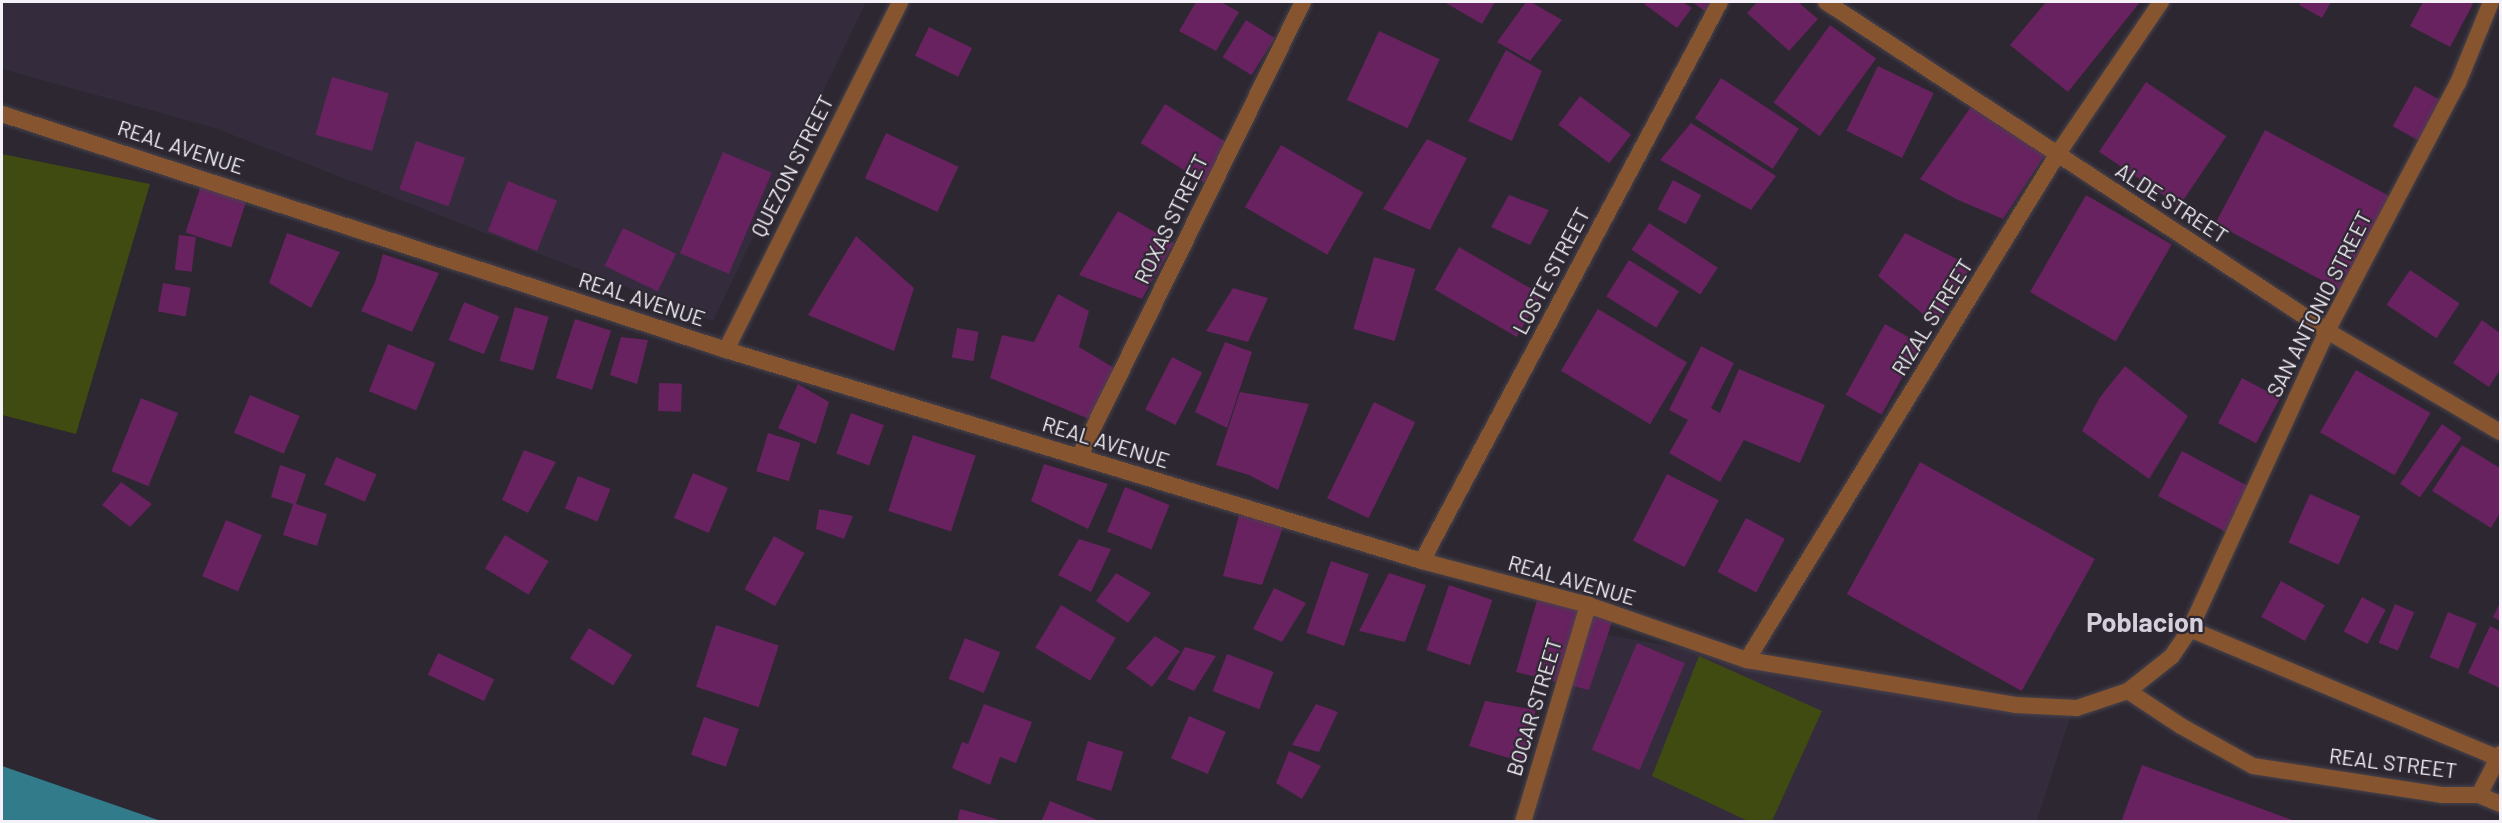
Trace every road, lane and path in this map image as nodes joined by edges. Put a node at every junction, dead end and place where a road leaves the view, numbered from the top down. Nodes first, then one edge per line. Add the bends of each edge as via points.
1 (900, 2) edge
2 (1303, 2) edge
3 (1720, 2) edge
4 (1826, 2) edge
5 (2161, 2) edge
6 (2491, 2) edge
7 (2, 114) edge
8 (2057, 155) junction
9 (2327, 331) junction
10 (726, 350) junction
11 (2500, 432) edge
12 (1079, 457) junction
13 (1422, 561) junction
14 (1588, 605) junction
15 (2190, 629) junction
16 (1747, 660) junction
17 (2128, 691) junction
18 (2500, 756) edge
19 (2479, 795) junction
20 (2500, 804) edge
21 (1523, 822) edge

1 - 10 street, QUEZON STREET
2 - 12 street, ROXAS STREET
3 - 13 street, LOSTE STREET
4 - 8 street, ALDE STREET
5 - 8 street, RIZAL STREET
6 - 9 street, SAN ANTONIO STREET via 2458,83
7 - 10 street, REAL AVENUE
8 - 9 street, ALDE STREET
8 - 16 street, RIZAL STREET
9 - 11 street, ALDE STREET
9 - 15 street, SAN ANTONIO STREET
10 - 12 street, REAL AVENUE
12 - 13 street, REAL AVENUE
13 - 14 street, REAL AVENUE
14 - 16 street, REAL AVENUE
14 - 21 street, BOCAR STREET
15 - 17 street, REAL AVENUE via 2172,656
15 - 18 street, REAL STREET
16 - 17 street, REAL AVENUE via 2015,705 2078,708
17 - 19 street, REAL STREET via 2253,766 2442,795
18 - 19 street, REAL STREET
19 - 20 street

